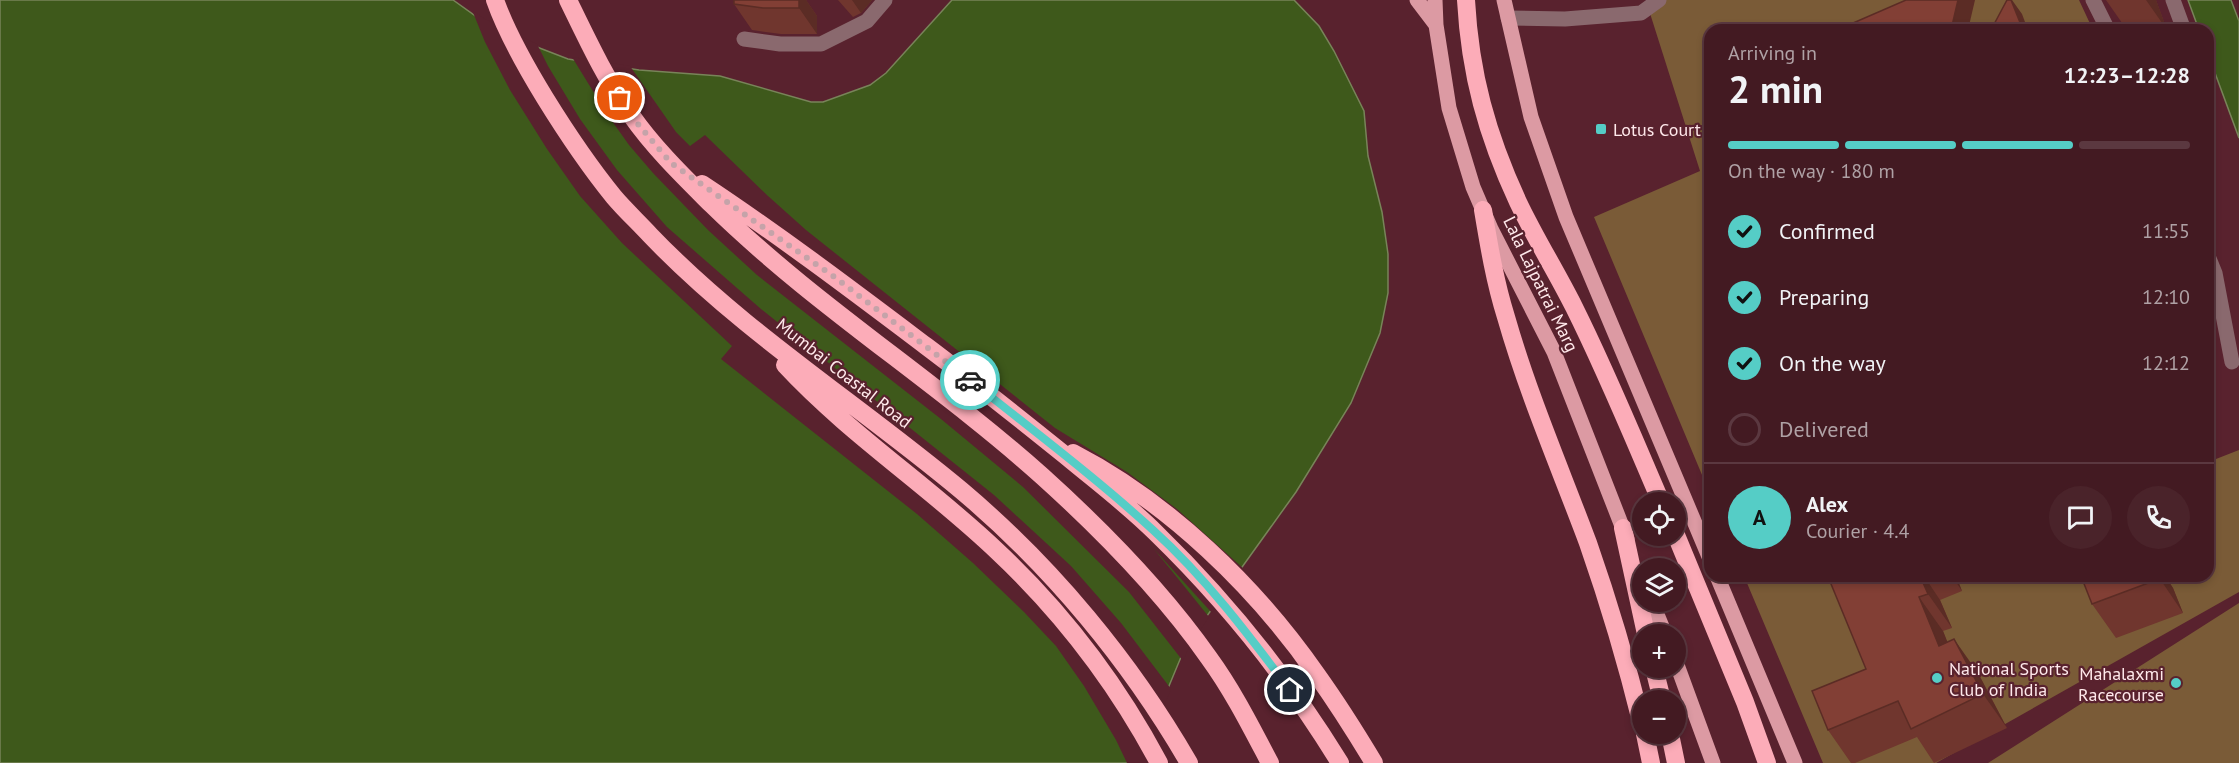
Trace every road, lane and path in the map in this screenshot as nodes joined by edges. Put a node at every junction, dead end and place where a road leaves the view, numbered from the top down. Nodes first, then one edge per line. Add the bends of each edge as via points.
1 (495, 0) edge
2 (568, 0) edge
3 (885, 0) edge
4 (1417, 0) edge
5 (1435, 0) edge
6 (1466, 0) edge
7 (1504, 0) edge
8 (1659, 0) edge
9 (2093, 0) edge
10 (2173, 0) edge
11 (1508, 18) junction
12 (2105, 24) edge
13 (2182, 24) edge
14 (1436, 25) junction
15 (744, 39) dead end
16 (671, 163) junction
17 (1483, 210) junction
18 (2214, 271) edge
19 (745, 322) junction
20 (2232, 363) dead end
21 (1040, 435) junction
22 (1657, 492) edge
23 (1623, 528) junction
24 (1704, 545) edge
25 (1681, 546) edge
26 (1634, 558) edge
27 (1720, 582) edge
28 (1644, 624) edge
29 (1682, 678) edge
30 (1111, 682) junction
31 (1633, 690) edge
32 (1647, 744) edge
33 (1672, 744) edge
34 (1147, 763) edge
35 (1159, 763) edge
36 (1189, 763) edge
37 (1270, 763) edge
38 (1340, 763) edge
39 (1374, 763) edge
40 (1651, 763) edge
41 (1676, 763) edge
42 (1713, 763) edge
43 (1767, 763) edge
44 (1795, 763) edge

1 - 19 highway, Mumbai Coastal Road via 525,64 571,140 609,190 675,261
2 - 16 highway via 631,116
3 - 15 street via 867,21 821,44
4 - 14 main road
5 - 14 main road, Lala Lajpatrai Marg
6 - 22 highway via 1472,68 1502,167 1583,325
7 - 11 main road
8 - 11 street via 1641,13 1565,19
9 - 12 street
10 - 13 street
11 - 24 main road via 1531,117 1566,217
14 - 17 main road, Lala Lajpatrai Marg via 1449,108
16 - 21 highway via 833,276
16 - 37 highway via 740,233 1003,442 1105,536 1168,604 1210,659
17 - 23 main road, Lala Lajpatrai Marg via 1554,352
17 - 31 highway via 1495,277 1522,369 1613,616
18 - 20 street
19 - 30 highway via 798,379 998,551 1061,618
19 - 36 highway, Mumbai Coastal Road via 963,491 1042,566 1101,634 1163,719
21 - 38 highway via 1155,532 1207,587 1243,628
21 - 39 highway via 1133,490 1221,562 1290,639
23 - 26 main road, Lala Lajpatrai Marg
23 - 28 highway
25 - 43 highway
27 - 44 main road
29 - 42 main road
30 - 34 highway
30 - 35 highway
32 - 40 highway
33 - 41 highway

